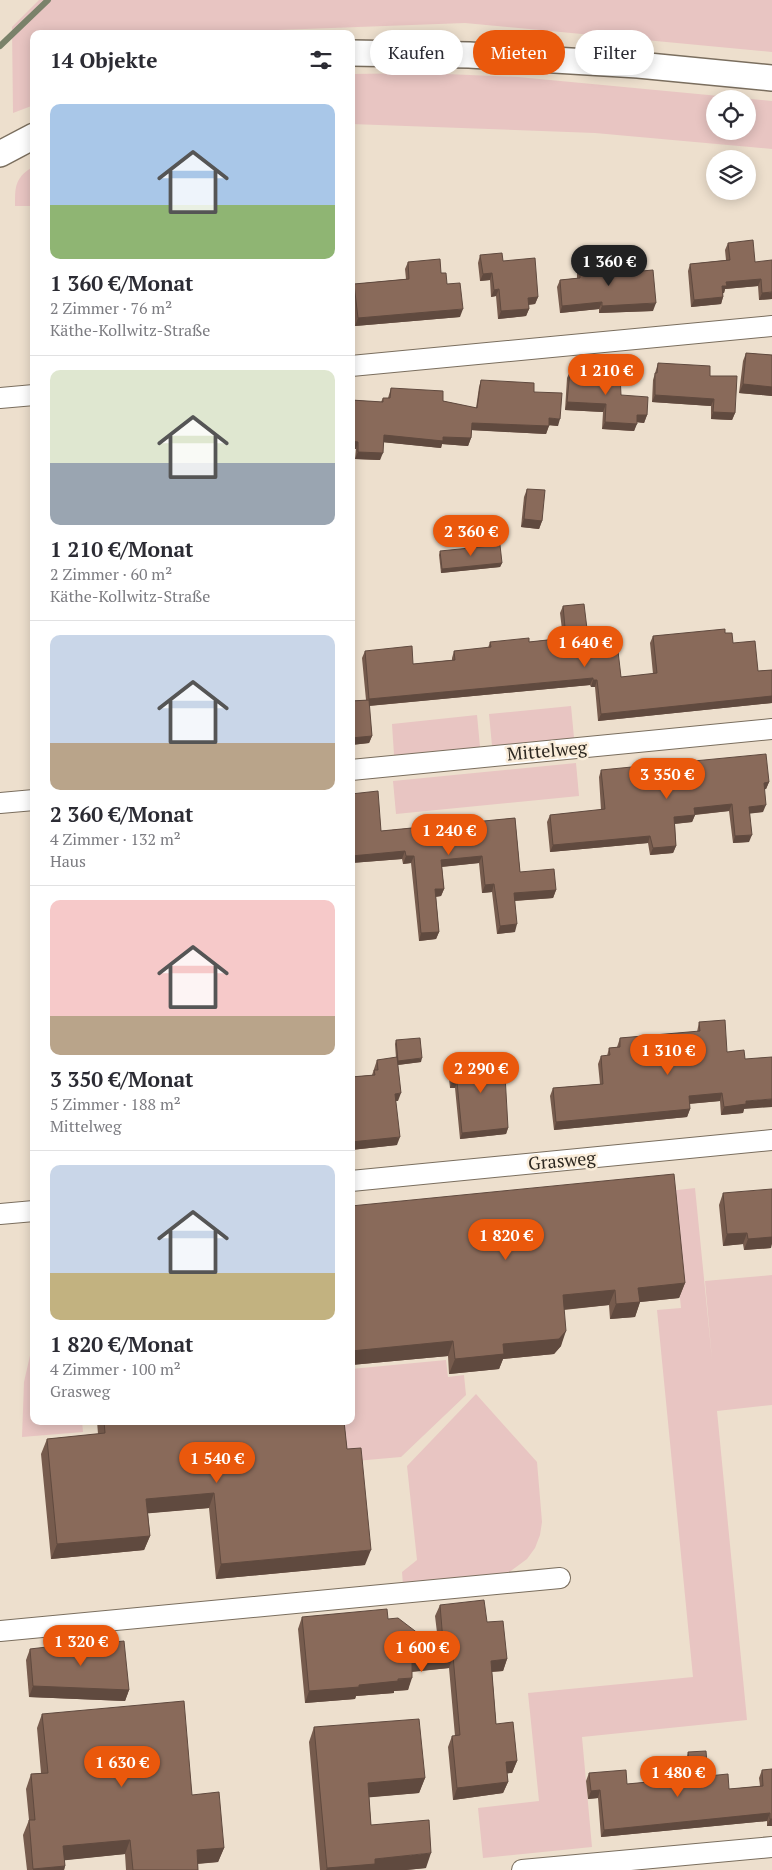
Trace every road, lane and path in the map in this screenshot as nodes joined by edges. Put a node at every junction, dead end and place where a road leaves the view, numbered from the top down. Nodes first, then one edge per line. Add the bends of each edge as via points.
1 (355, 53) edge
2 (772, 78) edge
3 (30, 138) edge
4 (0, 154) edge
5 (772, 326) edge
6 (355, 366) edge
7 (30, 395) edge
8 (0, 398) edge
9 (772, 729) edge
10 (355, 770) edge
11 (30, 800) edge
12 (0, 803) edge
13 (772, 1140) edge
14 (355, 1181) edge
15 (30, 1211) edge
16 (0, 1214) edge
17 (560, 1578) dead end
18 (0, 1631) edge
19 (772, 1846) edge
20 (522, 1870) edge

1 - 2 street via 469,55
3 - 4 street
5 - 6 street
7 - 8 street
9 - 10 street, Mittelweg
11 - 12 street
13 - 14 street, Grasweg
15 - 16 street
17 - 18 street
19 - 20 street

